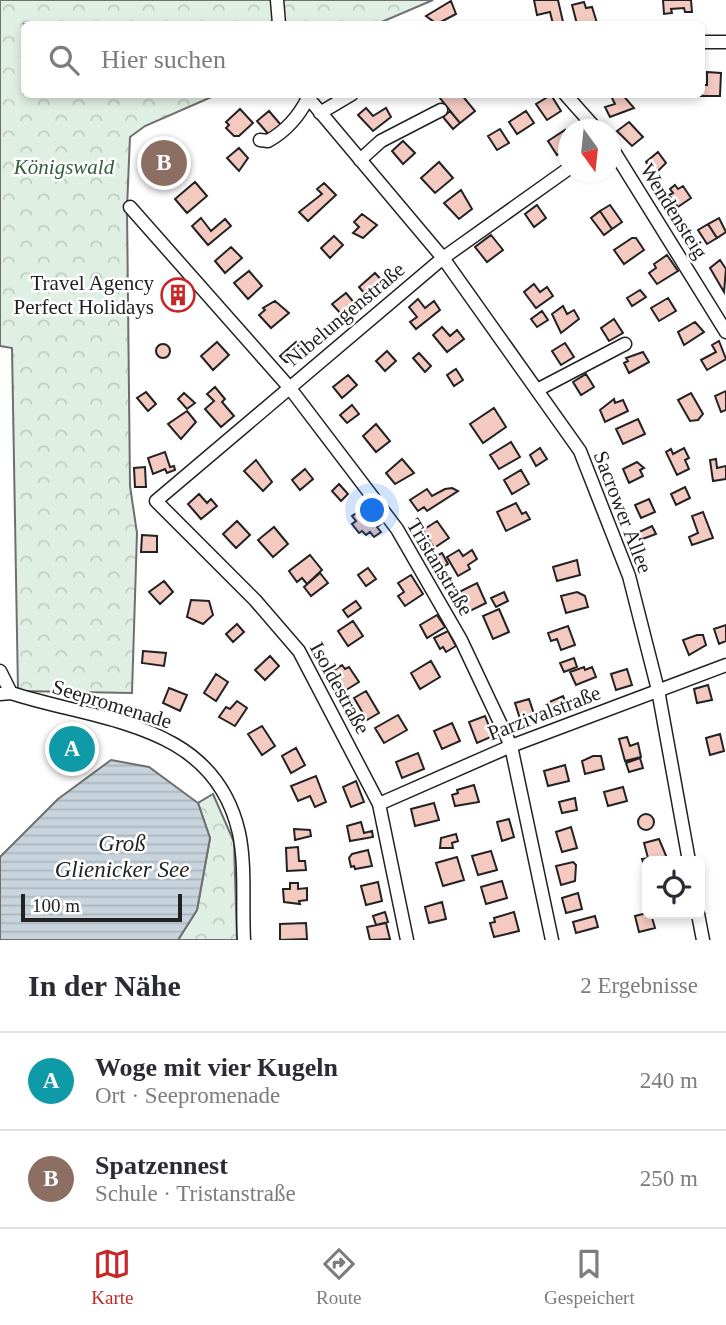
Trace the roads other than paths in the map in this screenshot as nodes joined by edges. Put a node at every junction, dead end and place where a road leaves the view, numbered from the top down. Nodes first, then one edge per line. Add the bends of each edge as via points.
1 (277, 0) edge
2 (279, 21) edge
3 (705, 42) edge
4 (726, 42) edge
5 (306, 98) edge
6 (309, 98) edge
7 (345, 98) edge
8 (569, 98) edge
9 (441, 110) dead end
10 (320, 113) junction
11 (587, 119) edge
12 (260, 140) dead end
13 (360, 160) junction
14 (621, 161) edge
15 (558, 177) edge
16 (130, 208) dead end
17 (443, 258) junction
18 (726, 332) edge
19 (625, 345) dead end
20 (289, 387) junction
21 (537, 390) junction
22 (156, 501) joint
23 (726, 665) edge
24 (0, 671) edge
25 (658, 690) junction
26 (6, 693) edge
27 (511, 746) junction
28 (379, 804) junction
29 (688, 856) edge
30 (699, 919) edge
31 (244, 940) edge
32 (407, 940) edge
33 (552, 940) edge
34 (703, 940) edge

1 - 2 street
3 - 4 street
5 - 12 street via 289,125 268,141
6 - 10 street, Sacrower Allee
7 - 10 street
8 - 11 street
9 - 13 street via 381,141
10 - 13 street, Sacrower Allee
13 - 17 street, Sacrower Allee
14 - 18 street, Wendensteig
15 - 17 street, Nibelungenstraße
16 - 20 street, Tristanstraße
17 - 20 street, Nibelungenstraße
17 - 21 street, Sacrower Allee
19 - 21 street
20 - 22 street, Nibelungenstraße
20 - 27 street, Tristanstraße via 397,530 461,640
21 - 25 street, Sacrower Allee via 580,451 629,576
22 - 28 street, Isoldestraße via 299,651
23 - 25 street, Parzivalstraße
24 - 26 street, Seepromenade
25 - 27 street, Parzivalstraße
25 - 29 street, Sacrower Allee
26 - 31 street, Seepromenade via 150,733 190,752 213,773 240,835
27 - 28 street, Parzivalstraße
27 - 33 street, Tristanstraße
28 - 32 street, Isoldestraße
30 - 34 street

